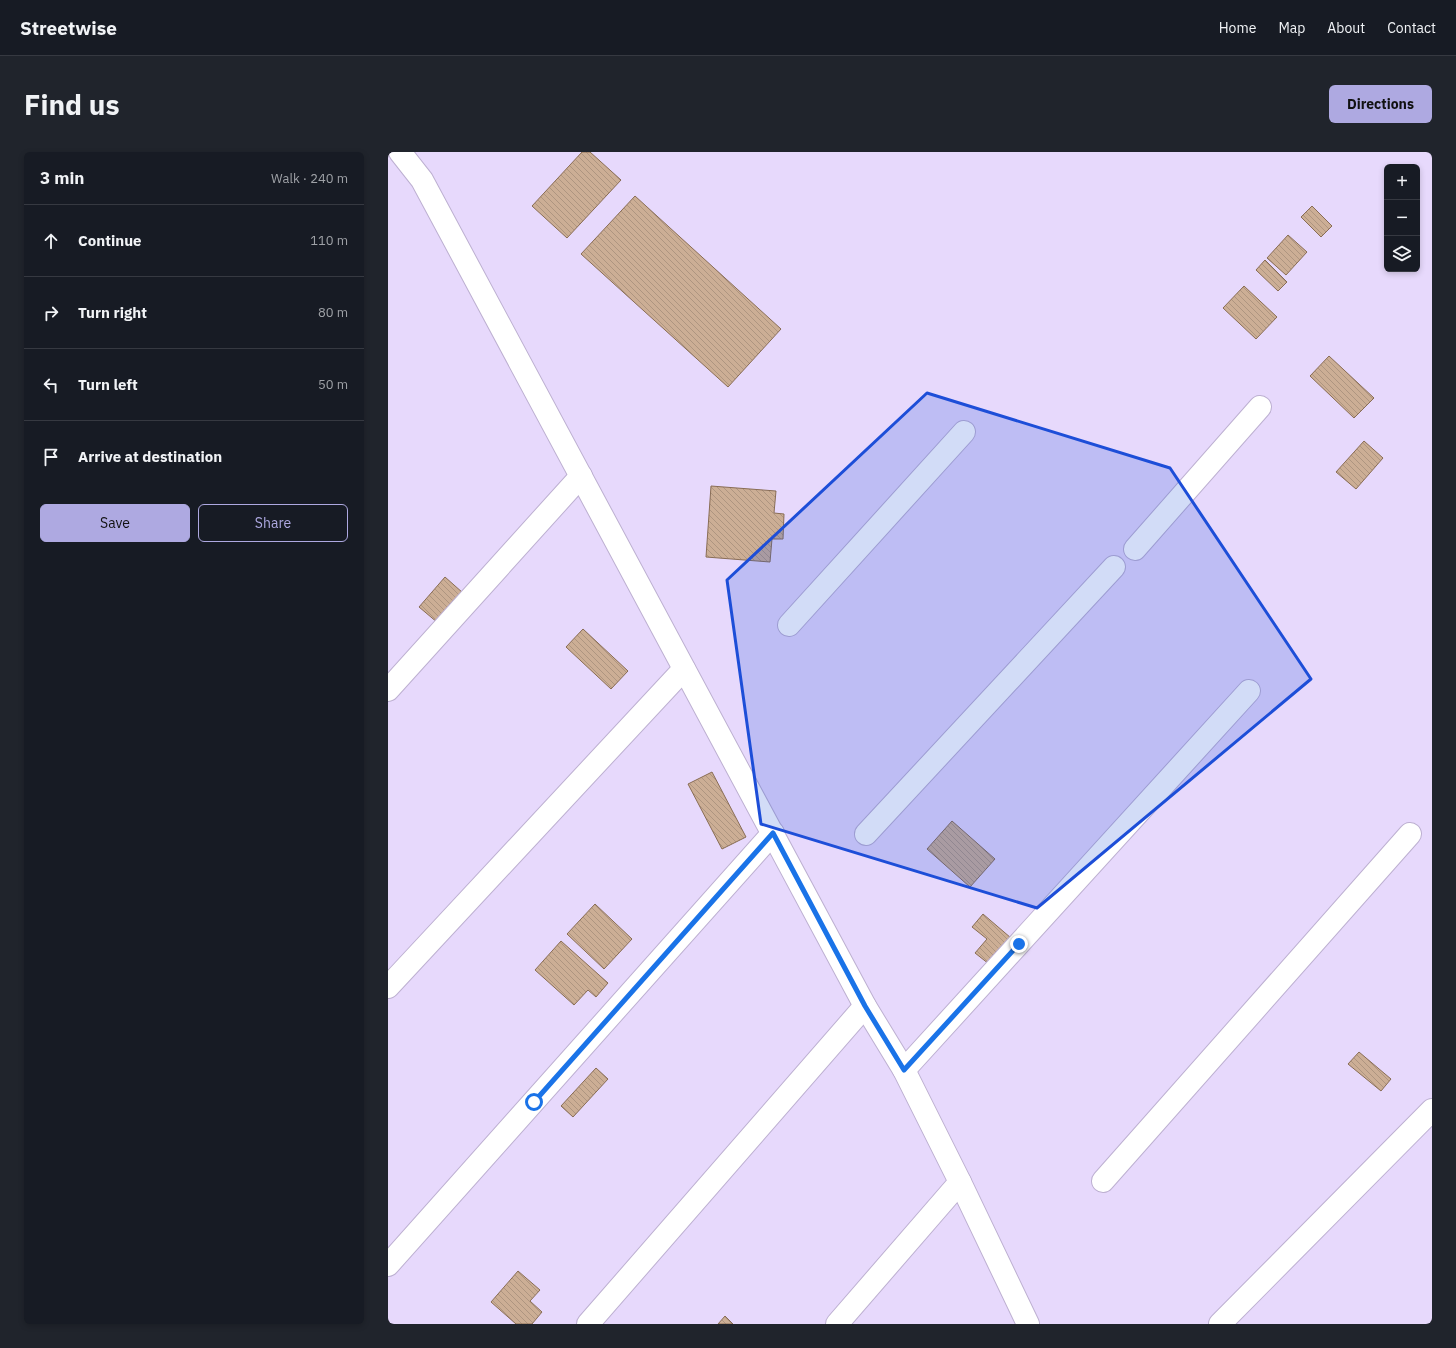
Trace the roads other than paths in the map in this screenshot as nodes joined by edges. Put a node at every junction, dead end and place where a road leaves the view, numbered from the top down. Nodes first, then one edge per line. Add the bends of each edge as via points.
1 (400, 152) edge
2 (1260, 407) dead end
3 (964, 432) dead end
4 (581, 476) junction
5 (1135, 549) dead end
6 (1114, 567) dead end
7 (790, 624) dead end
8 (684, 669) junction
9 (388, 690) edge
10 (1249, 691) dead end
11 (773, 833) junction
12 (866, 834) dead end
13 (1410, 834) dead end
14 (388, 987) edge
15 (865, 1006) junction
16 (904, 1070) junction
17 (1432, 1110) edge
18 (1104, 1181) dead end
19 (960, 1182) junction
20 (388, 1265) edge
21 (588, 1324) edge
22 (837, 1324) edge
23 (1028, 1324) edge
24 (1220, 1324) edge

1 - 4 street via 422,180
2 - 5 street
3 - 7 street
4 - 8 street
4 - 9 street
6 - 12 street
8 - 11 street
8 - 14 street
10 - 16 street
11 - 15 street
11 - 20 street
13 - 18 street
15 - 16 street
15 - 21 street
16 - 19 street
17 - 24 street
19 - 22 street
19 - 23 street

